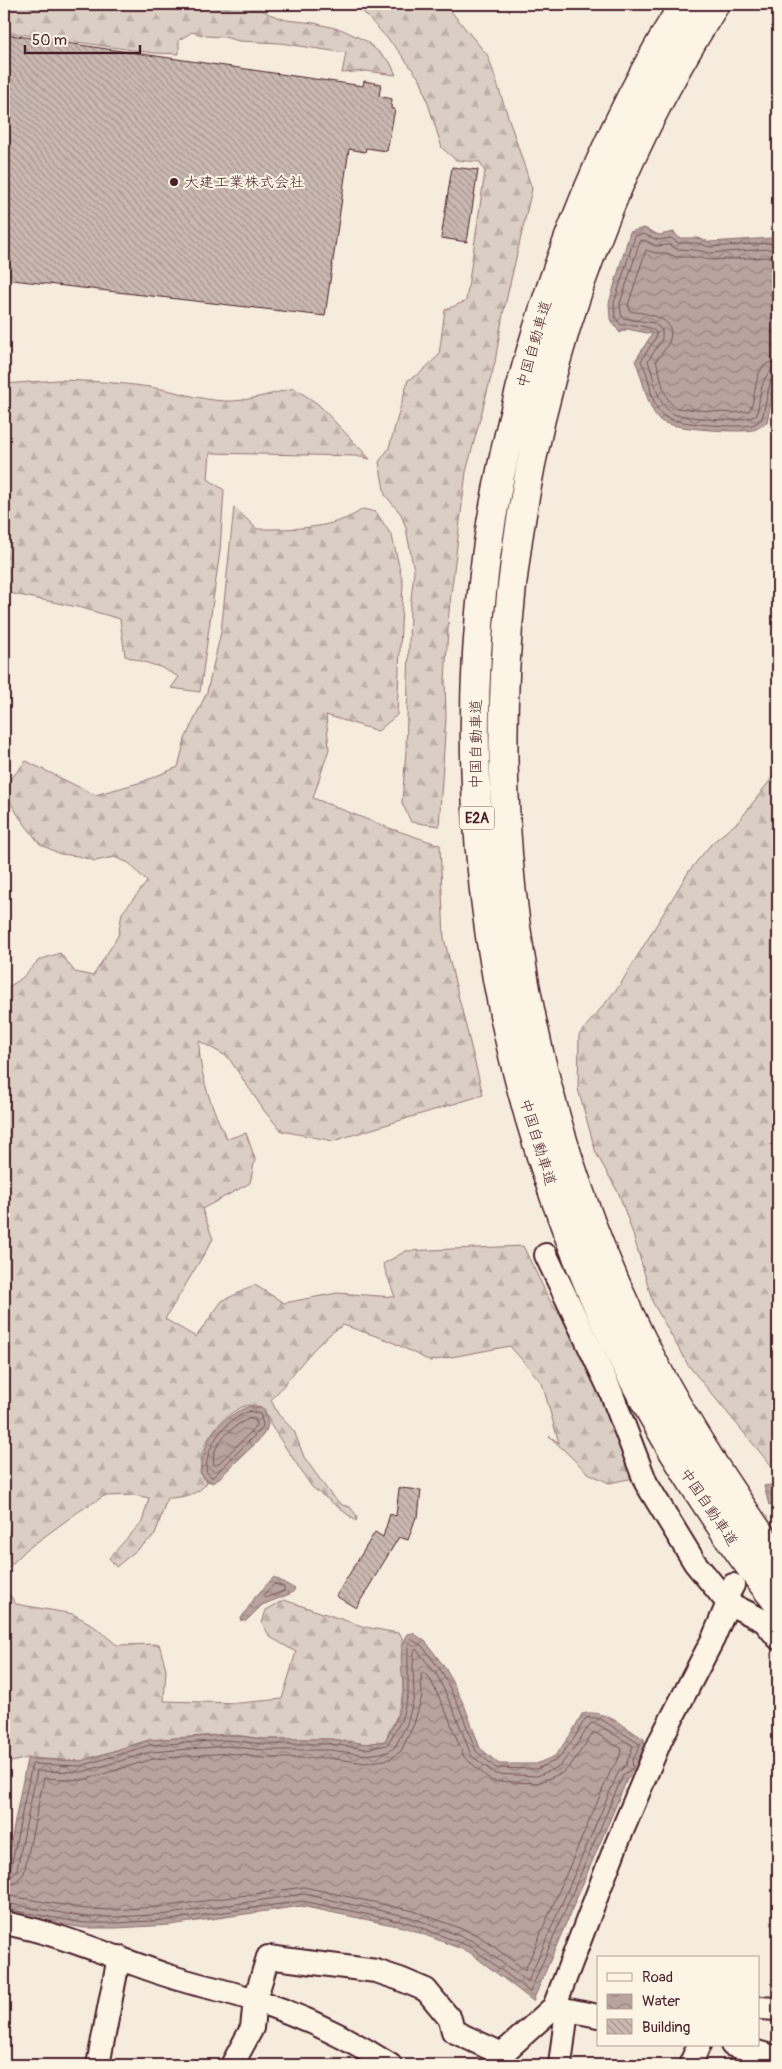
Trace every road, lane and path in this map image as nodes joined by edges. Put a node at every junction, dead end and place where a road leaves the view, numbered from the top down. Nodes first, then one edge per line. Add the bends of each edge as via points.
1 (684, 4) edge
2 (715, 4) edge
3 (546, 1255) dead end
4 (778, 1560) edge
5 (730, 1594) junction
6 (778, 1603) edge
7 (778, 1638) edge
8 (4, 1923) edge
9 (119, 1957) junction
10 (255, 2000) junction
11 (760, 2008) edge
12 (561, 2009) junction
13 (778, 2009) edge
14 (597, 2016) edge
15 (699, 2046) edge
16 (736, 2046) edge
17 (778, 2058) edge
18 (498, 2059) edge
19 (98, 2065) edge
20 (232, 2065) edge
21 (390, 2065) edge
22 (560, 2065) edge
23 (690, 2065) edge

1 - 6 highway, 中国自動車道 / E2A via 634,92 565,244 516,407 497,490 484,574 477,657 477,816 484,895 514,1062 535,1141 563,1222 630,1373 670,1446 713,1515
2 - 4 highway, 中国自動車道 / E2A via 654,110 621,181 565,330 542,413 512,577 502,732 505,816 523,976 561,1134 587,1209 649,1353 687,1424
3 - 5 street via 611,1392 646,1483 695,1564
5 - 7 street via 764,1621
5 - 12 street via 713,1639 661,1739 617,1843
8 - 9 street
9 - 10 street via 166,1975
9 - 19 street
10 - 18 street via 268,1957 376,1972 426,1990 450,2019 453,2031
10 - 20 street via 252,2028
10 - 21 street via 308,2021 364,2048
11 - 13 street
12 - 14 street
12 - 18 street
12 - 22 street
15 - 23 street
16 - 17 street

